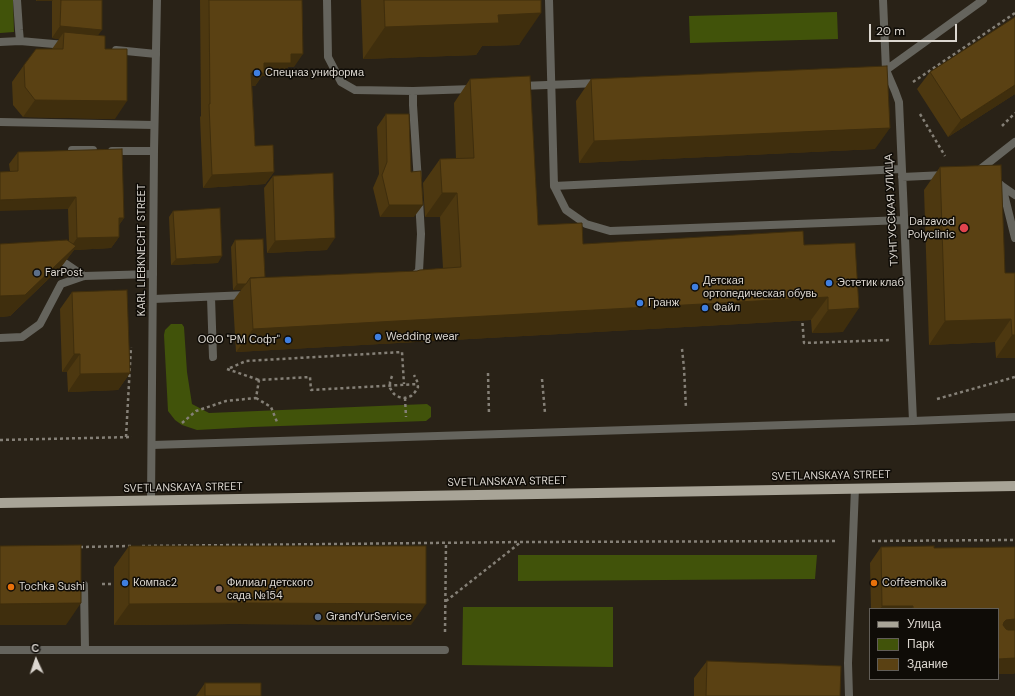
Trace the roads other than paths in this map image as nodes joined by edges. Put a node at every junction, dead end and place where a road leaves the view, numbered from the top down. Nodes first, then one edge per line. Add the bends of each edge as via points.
1 (17, 0) edge
2 (157, 0) edge
3 (327, 0) edge
4 (549, 0) edge
5 (882, 0) edge
6 (983, 0) edge
7 (20, 41) junction
8 (0, 42) edge
9 (76, 46) edge
10 (108, 49) edge
11 (156, 54) junction
12 (886, 70) junction
13 (871, 71) edge
14 (606, 83) edge
15 (551, 85) junction
16 (513, 87) edge
17 (482, 88) edge
18 (413, 91) junction
19 (0, 122) edge
20 (154, 126) junction
21 (1015, 142) edge
22 (72, 150) edge
23 (154, 152) junction
24 (902, 173) junction
25 (953, 174) edge
26 (554, 186) junction
27 (1002, 186) junction
28 (1015, 195) edge
29 (904, 220) junction
30 (1015, 238) edge
31 (46, 256) edge
32 (153, 274) junction
33 (84, 276) junction
34 (404, 285) edge
35 (256, 295) edge
36 (211, 297) junction
37 (153, 299) junction
38 (0, 338) edge
39 (213, 357) road end
40 (1015, 417) edge
41 (913, 421) junction
42 (152, 445) junction
43 (1015, 486) edge
44 (855, 488) junction
45 (151, 500) junction
46 (0, 503) edge
47 (84, 585) dead end
48 (0, 650) edge
49 (85, 650) junction
50 (445, 650) road end
51 (849, 696) edge

1 - 7 street
2 - 11 street, KARL LIEBKNECHT STREET
3 - 18 street via 328,57 341,82 355,90
4 - 15 street
5 - 12 street, ТУНГУССКАЯ УЛИЦА
6 - 12 street
7 - 8 street
7 - 9 street
10 - 11 street
11 - 20 street, KARL LIEBKNECHT STREET
12 - 13 street
12 - 24 street, ТУНГУССКАЯ УЛИЦА via 899,102
14 - 15 street
15 - 16 street
15 - 26 street
17 - 18 street
18 - 34 street via 421,234 419,271
19 - 20 street
20 - 23 street, KARL LIEBKNECHT STREET
21 - 27 street via 979,174
22 - 23 street
23 - 32 street, KARL LIEBKNECHT STREET
24 - 25 street
24 - 26 street
24 - 29 street, ТУНГУССКАЯ УЛИЦА
26 - 29 street via 566,210 586,224 610,231
27 - 28 street
27 - 30 street
29 - 41 street, ТУНГУССКАЯ УЛИЦА
31 - 33 street via 54,256
32 - 33 street
32 - 37 street, KARL LIEBKNECHT STREET
33 - 38 street via 61,284 40,324 22,337
35 - 36 street
36 - 37 street
36 - 39 street
37 - 42 street, KARL LIEBKNECHT STREET
40 - 41 street
41 - 42 street
42 - 45 street, KARL LIEBKNECHT STREET
43 - 44 main road, SVETLANSKAYA STREET
44 - 45 main road, SVETLANSKAYA STREET
44 - 51 street
45 - 46 main road, SVETLANSKAYA STREET
47 - 49 street
48 - 49 street
49 - 50 street

